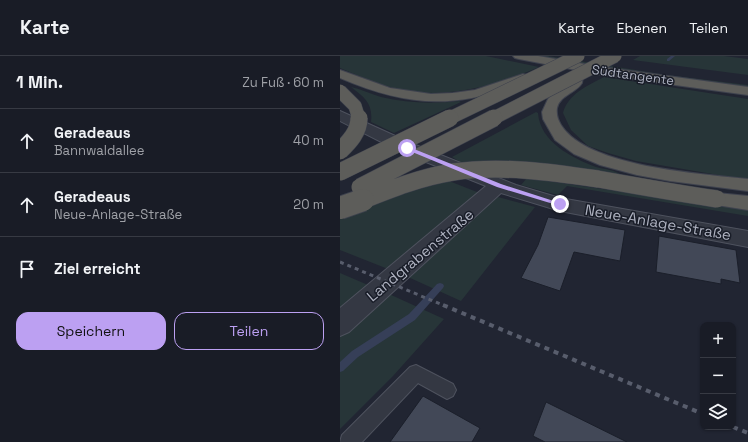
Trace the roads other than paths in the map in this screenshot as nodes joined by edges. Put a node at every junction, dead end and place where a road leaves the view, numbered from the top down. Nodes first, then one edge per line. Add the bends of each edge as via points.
1 (519, 56) edge
2 (571, 56) edge
3 (578, 56) edge
4 (614, 56) edge
5 (549, 70) junction
6 (340, 74) edge
7 (577, 76) junction
8 (748, 81) edge
9 (728, 88) junction
10 (340, 91) edge
11 (748, 91) edge
12 (748, 95) edge
13 (340, 115) edge
14 (340, 151) edge
15 (340, 172) edge
16 (499, 185) junction
17 (748, 185) edge
18 (718, 190) junction
19 (340, 198) edge
20 (748, 203) edge
21 (340, 208) edge
22 (748, 239) edge
23 (340, 324) edge
24 (447, 390) dead end
25 (349, 442) edge

1 - 9 highway, Südtangente via 602,71
2 - 8 highway, Südtangente
3 - 5 highway, bridge
4 - 7 highway, bridge
5 - 6 highway, bridge via 492,90 457,97 433,98 395,94 364,85
5 - 15 highway, bridge
7 - 18 highway via 576,83 557,96 549,113 551,124 560,136 575,147 614,164
7 - 19 highway, bridge
9 - 11 highway, Südtangente
9 - 12 highway
10 - 14 highway, bridge via 356,106 359,120 356,132
13 - 16 street, Neue-Anlage-Straße via 407,148
16 - 22 street, Neue-Anlage-Straße via 560,204
16 - 23 street, Landgrabenstraße
17 - 18 highway
18 - 20 highway
18 - 21 highway, bridge via 513,169 487,170 432,176
24 - 25 lane via 416,373

